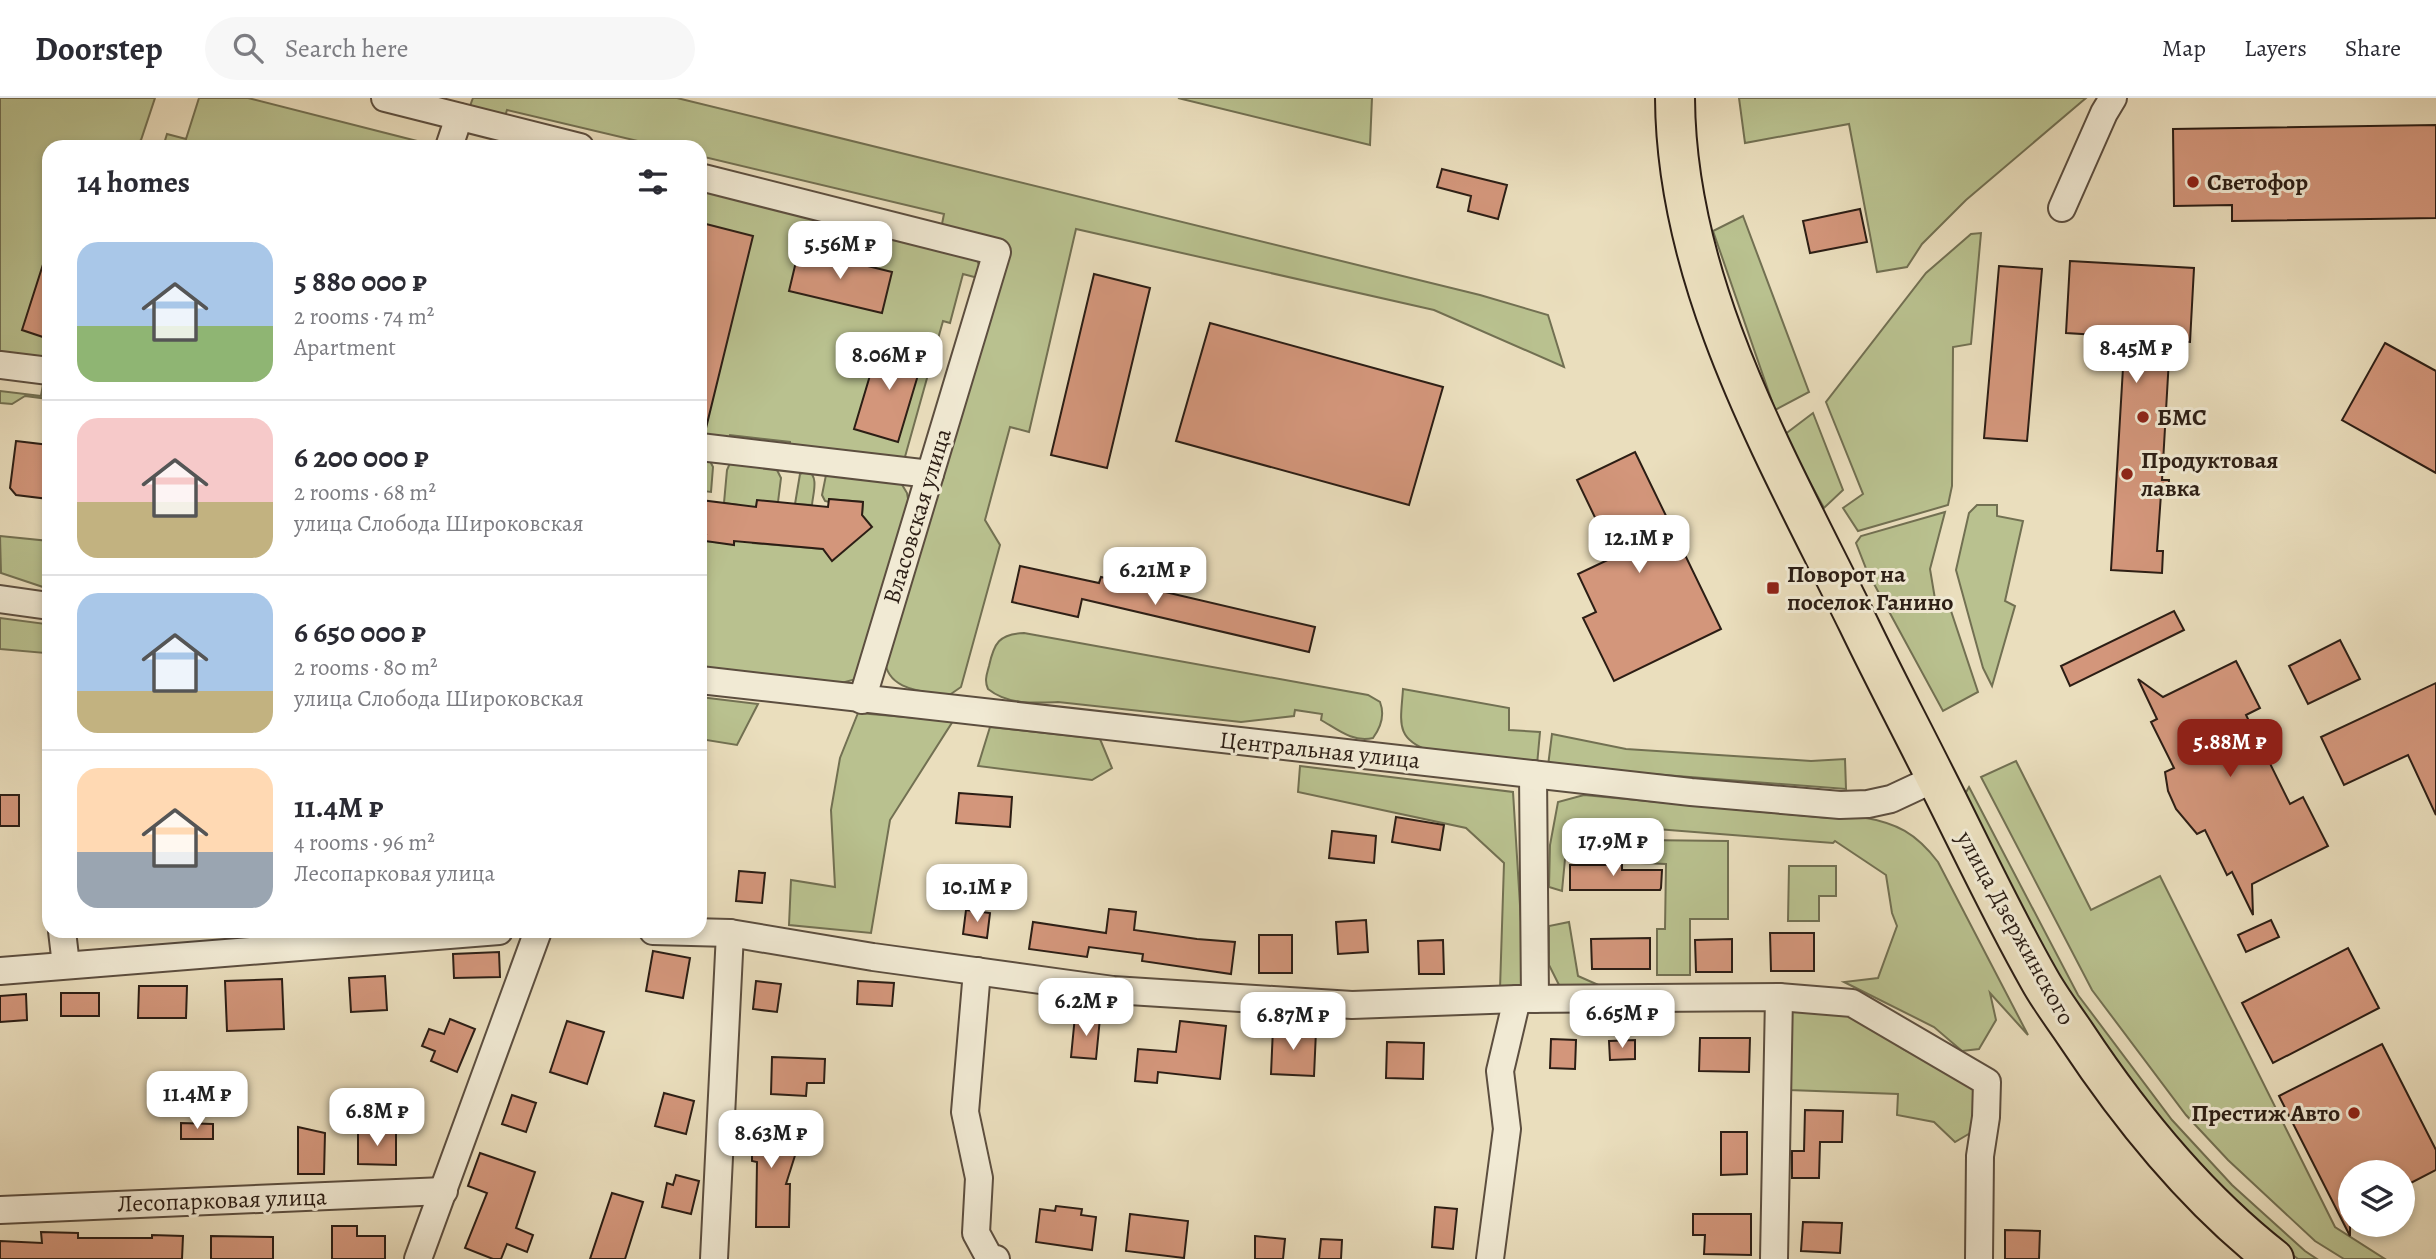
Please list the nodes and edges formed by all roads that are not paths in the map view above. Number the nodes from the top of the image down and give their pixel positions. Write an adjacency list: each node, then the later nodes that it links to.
1 (384, 98): 5 (street)
2 (1653, 98): 19 (highway)
3 (1675, 98): 19 (highway)
4 (2113, 98): 9 (street)
5 (459, 117): 6 (street); 7 (street)
6 (451, 140)
7 (552, 140)
8 (707, 179): 13 (street, Власовская улица)
9 (2062, 208)
10 (0, 365): 11 (street)
11 (42, 370)
12 (707, 448): 13 (street)
13 (930, 474): 17 (street, Власовская улица)
14 (0, 599): 15 (street)
15 (42, 605)
16 (707, 681): 17 (street, Центральная улица)
17 (862, 700): 18 (street, Центральная улица)
18 (1532, 774): 19 (street, Центральная улица); 29 (street)
19 (1927, 783): 38 (highway, улица Дзержинского); 39 (highway, улица Дзержинского)
20 (707, 932): 21 (street)
21 (730, 933): 27 (street); 33 (street)
22 (63, 938): 25 (street)
23 (410, 938): 25 (street)
24 (535, 938): 30 (street)
25 (66, 965): 26 (street)
26 (0, 971)
27 (977, 971): 29 (street); 34 (street)
28 (1779, 997): 29 (street); 36 (street); 37 (street)
29 (1526, 999): 35 (street)
30 (444, 1191): 31 (street, Лесопарковая улица); 32 (street)
31 (0, 1210)
32 (418, 1259)
33 (714, 1259)
34 (996, 1259)
35 (1490, 1259)
36 (1774, 1259)
37 (1979, 1259)
38 (2237, 1259)
39 (2274, 1259)

